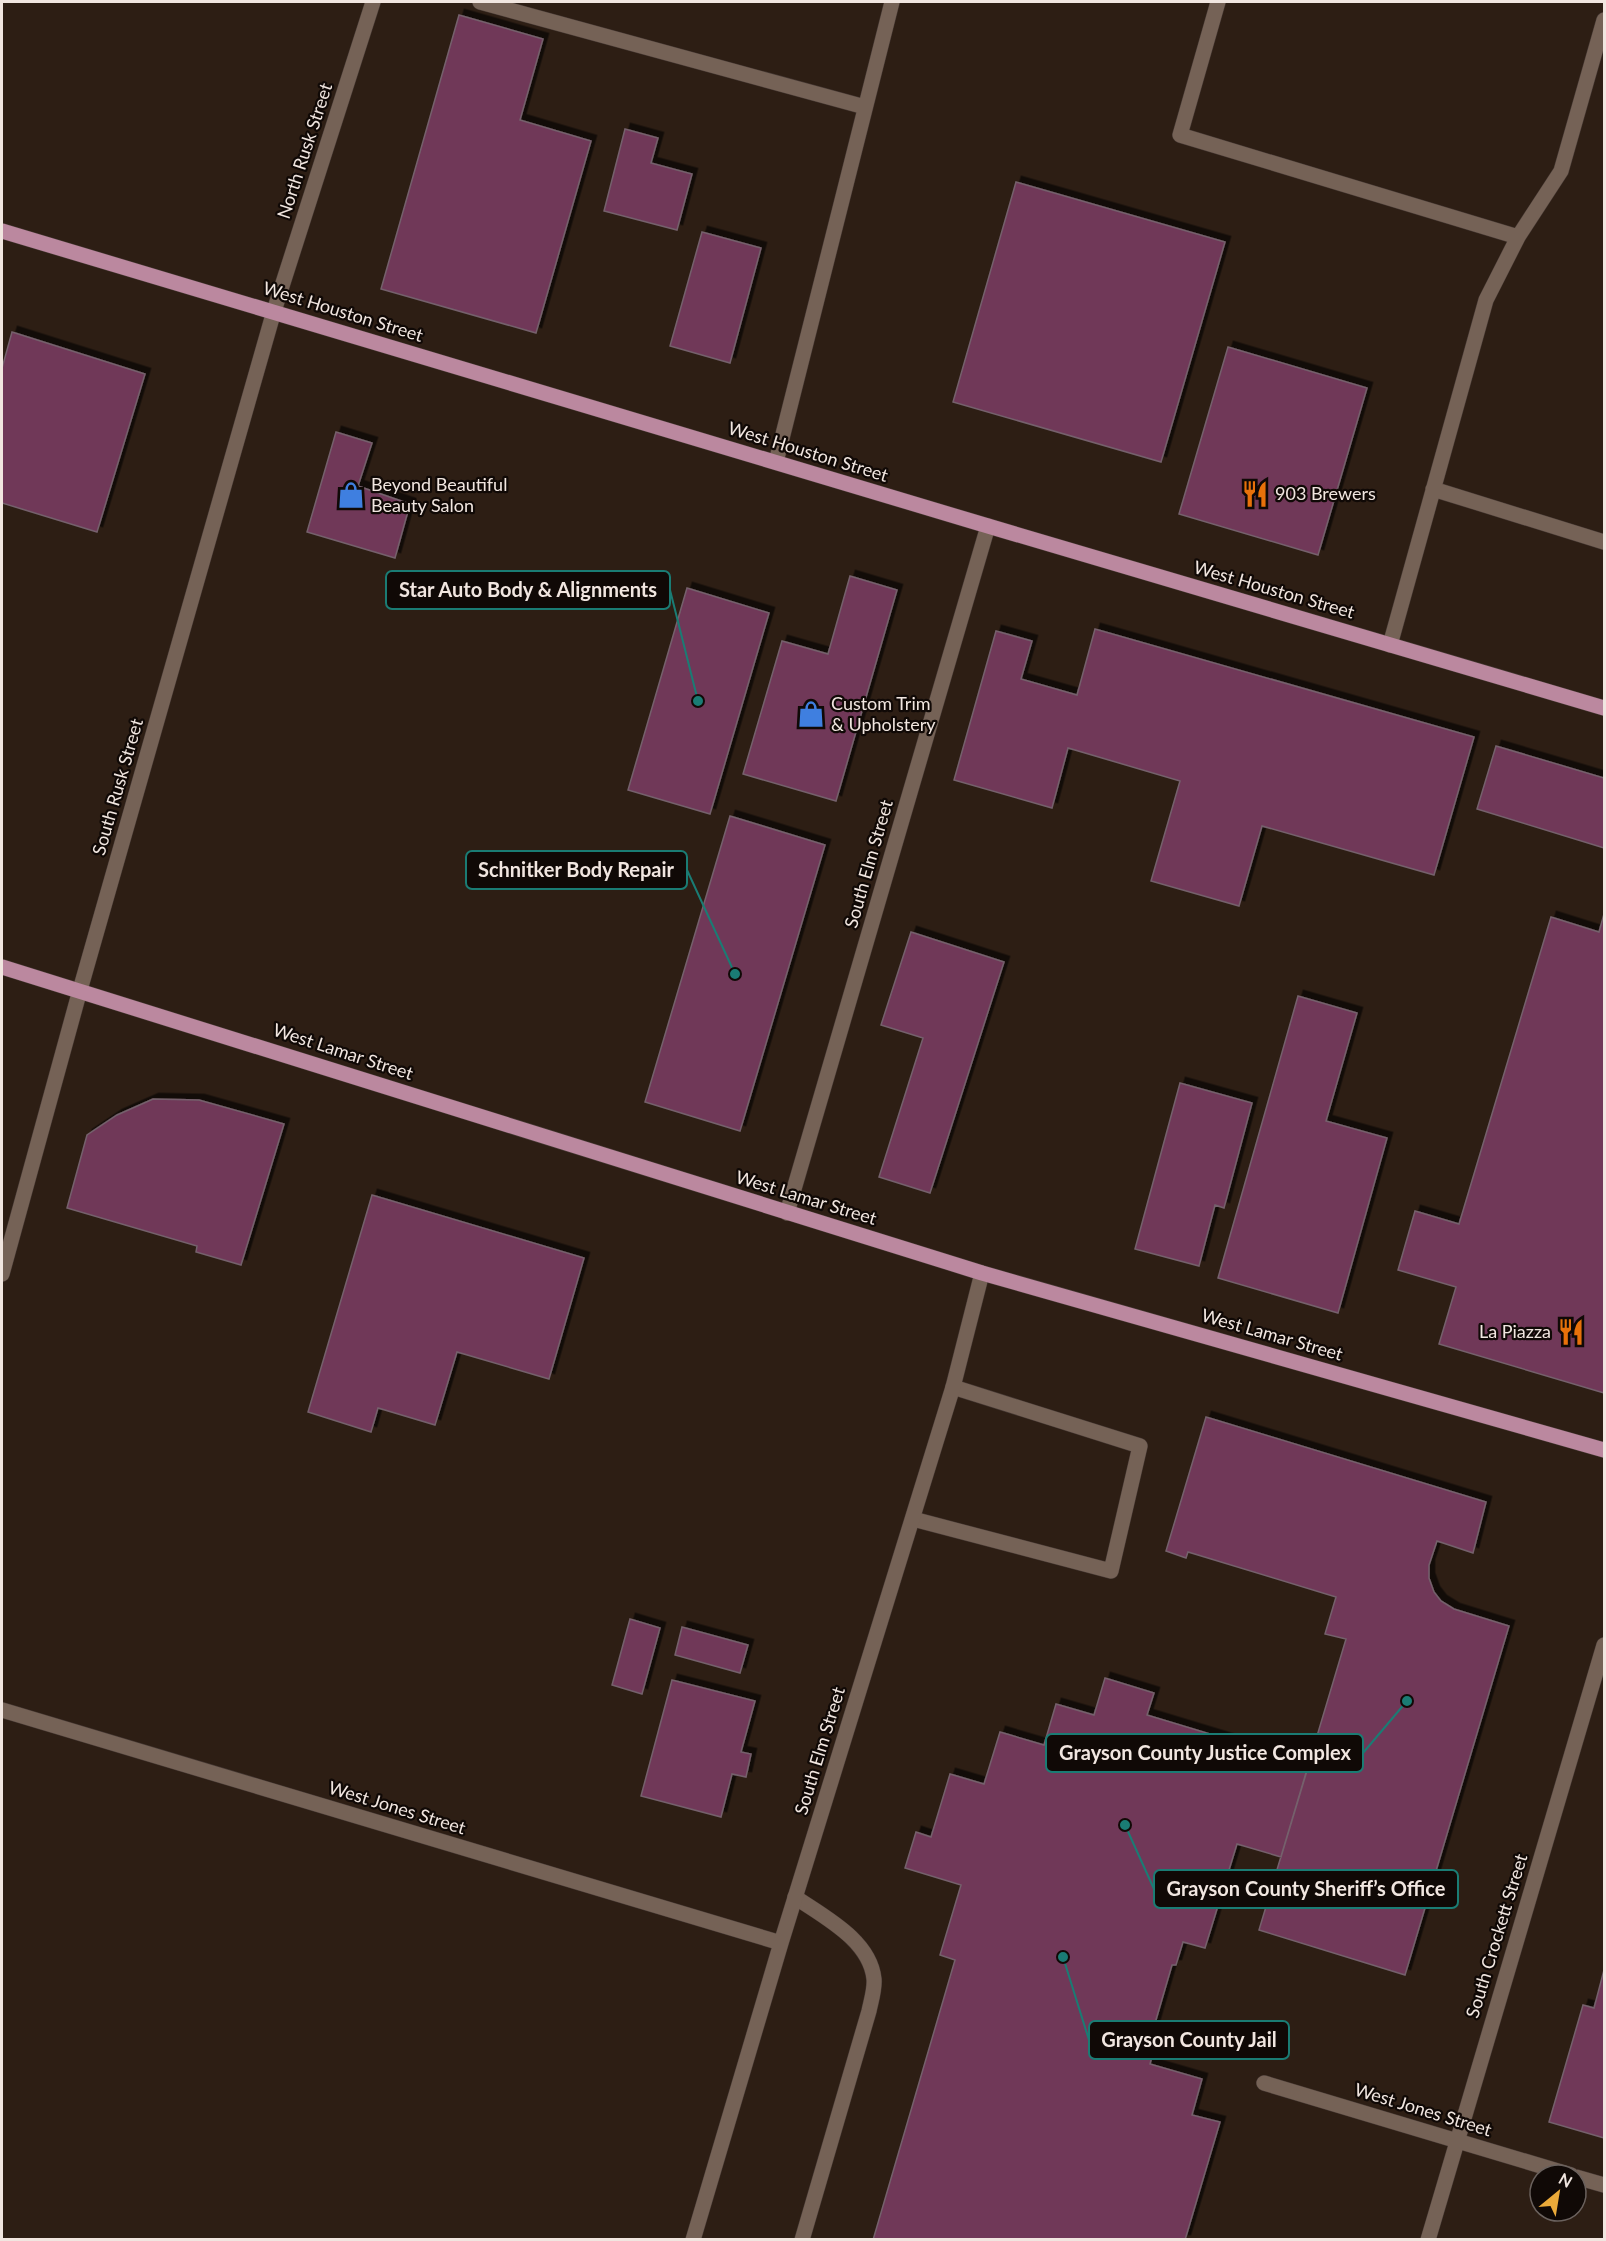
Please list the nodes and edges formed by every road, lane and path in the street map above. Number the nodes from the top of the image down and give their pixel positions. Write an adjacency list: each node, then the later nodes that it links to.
1 (373, 2): 9 (street, North Rusk Street)
2 (480, 2): 6 (street)
3 (892, 2): 6 (street)
4 (1218, 2): 8 (street)
5 (1605, 20): 8 (street)
6 (866, 107): 10 (street)
7 (2, 231): 9 (main road, West Houston Street)
8 (1518, 237): 11 (street)
9 (274, 311): 10 (main road, West Houston Street); 17 (street, South Rusk Street)
10 (776, 462): 12 (main road, West Houston Street)
11 (1433, 489): 13 (street); 14 (street)
12 (988, 526): 14 (main road, West Houston Street); 18 (street, South Elm Street)
13 (1605, 542)
14 (1390, 645): 15 (main road, West Houston Street)
15 (1605, 708)
16 (2, 967): 17 (main road, West Lamar Street)
17 (80, 990): 18 (main road, West Lamar Street); 19 (street, South Rusk Street)
18 (787, 1213): 20 (main road, West Lamar Street)
19 (6, 1240): 21 (street, South Rusk Street)
20 (982, 1273): 22 (street, South Elm Street); 23 (main road, West Lamar Street)
21 (2, 1274)
22 (953, 1387): 24 (street, South Elm Street); 24 (street)
23 (1605, 1450)
24 (913, 1519): 27 (street, South Elm Street)
25 (1605, 1645): 30 (street, South Crockett Street)
26 (2, 1710): 28 (street, West Jones Street)
27 (795, 1897): 28 (street, South Elm Street); 35 (street)
28 (781, 1943): 34 (street, South Elm Street)
29 (1264, 2083): 30 (street, West Jones Street)
30 (1456, 2140): 31 (street, West Jones Street); 36 (street, South Crockett Street)
31 (1532, 2163)
32 (1588, 2180): 33 (street)
33 (1605, 2185)
34 (693, 2240)
35 (802, 2240)
36 (1428, 2240)

